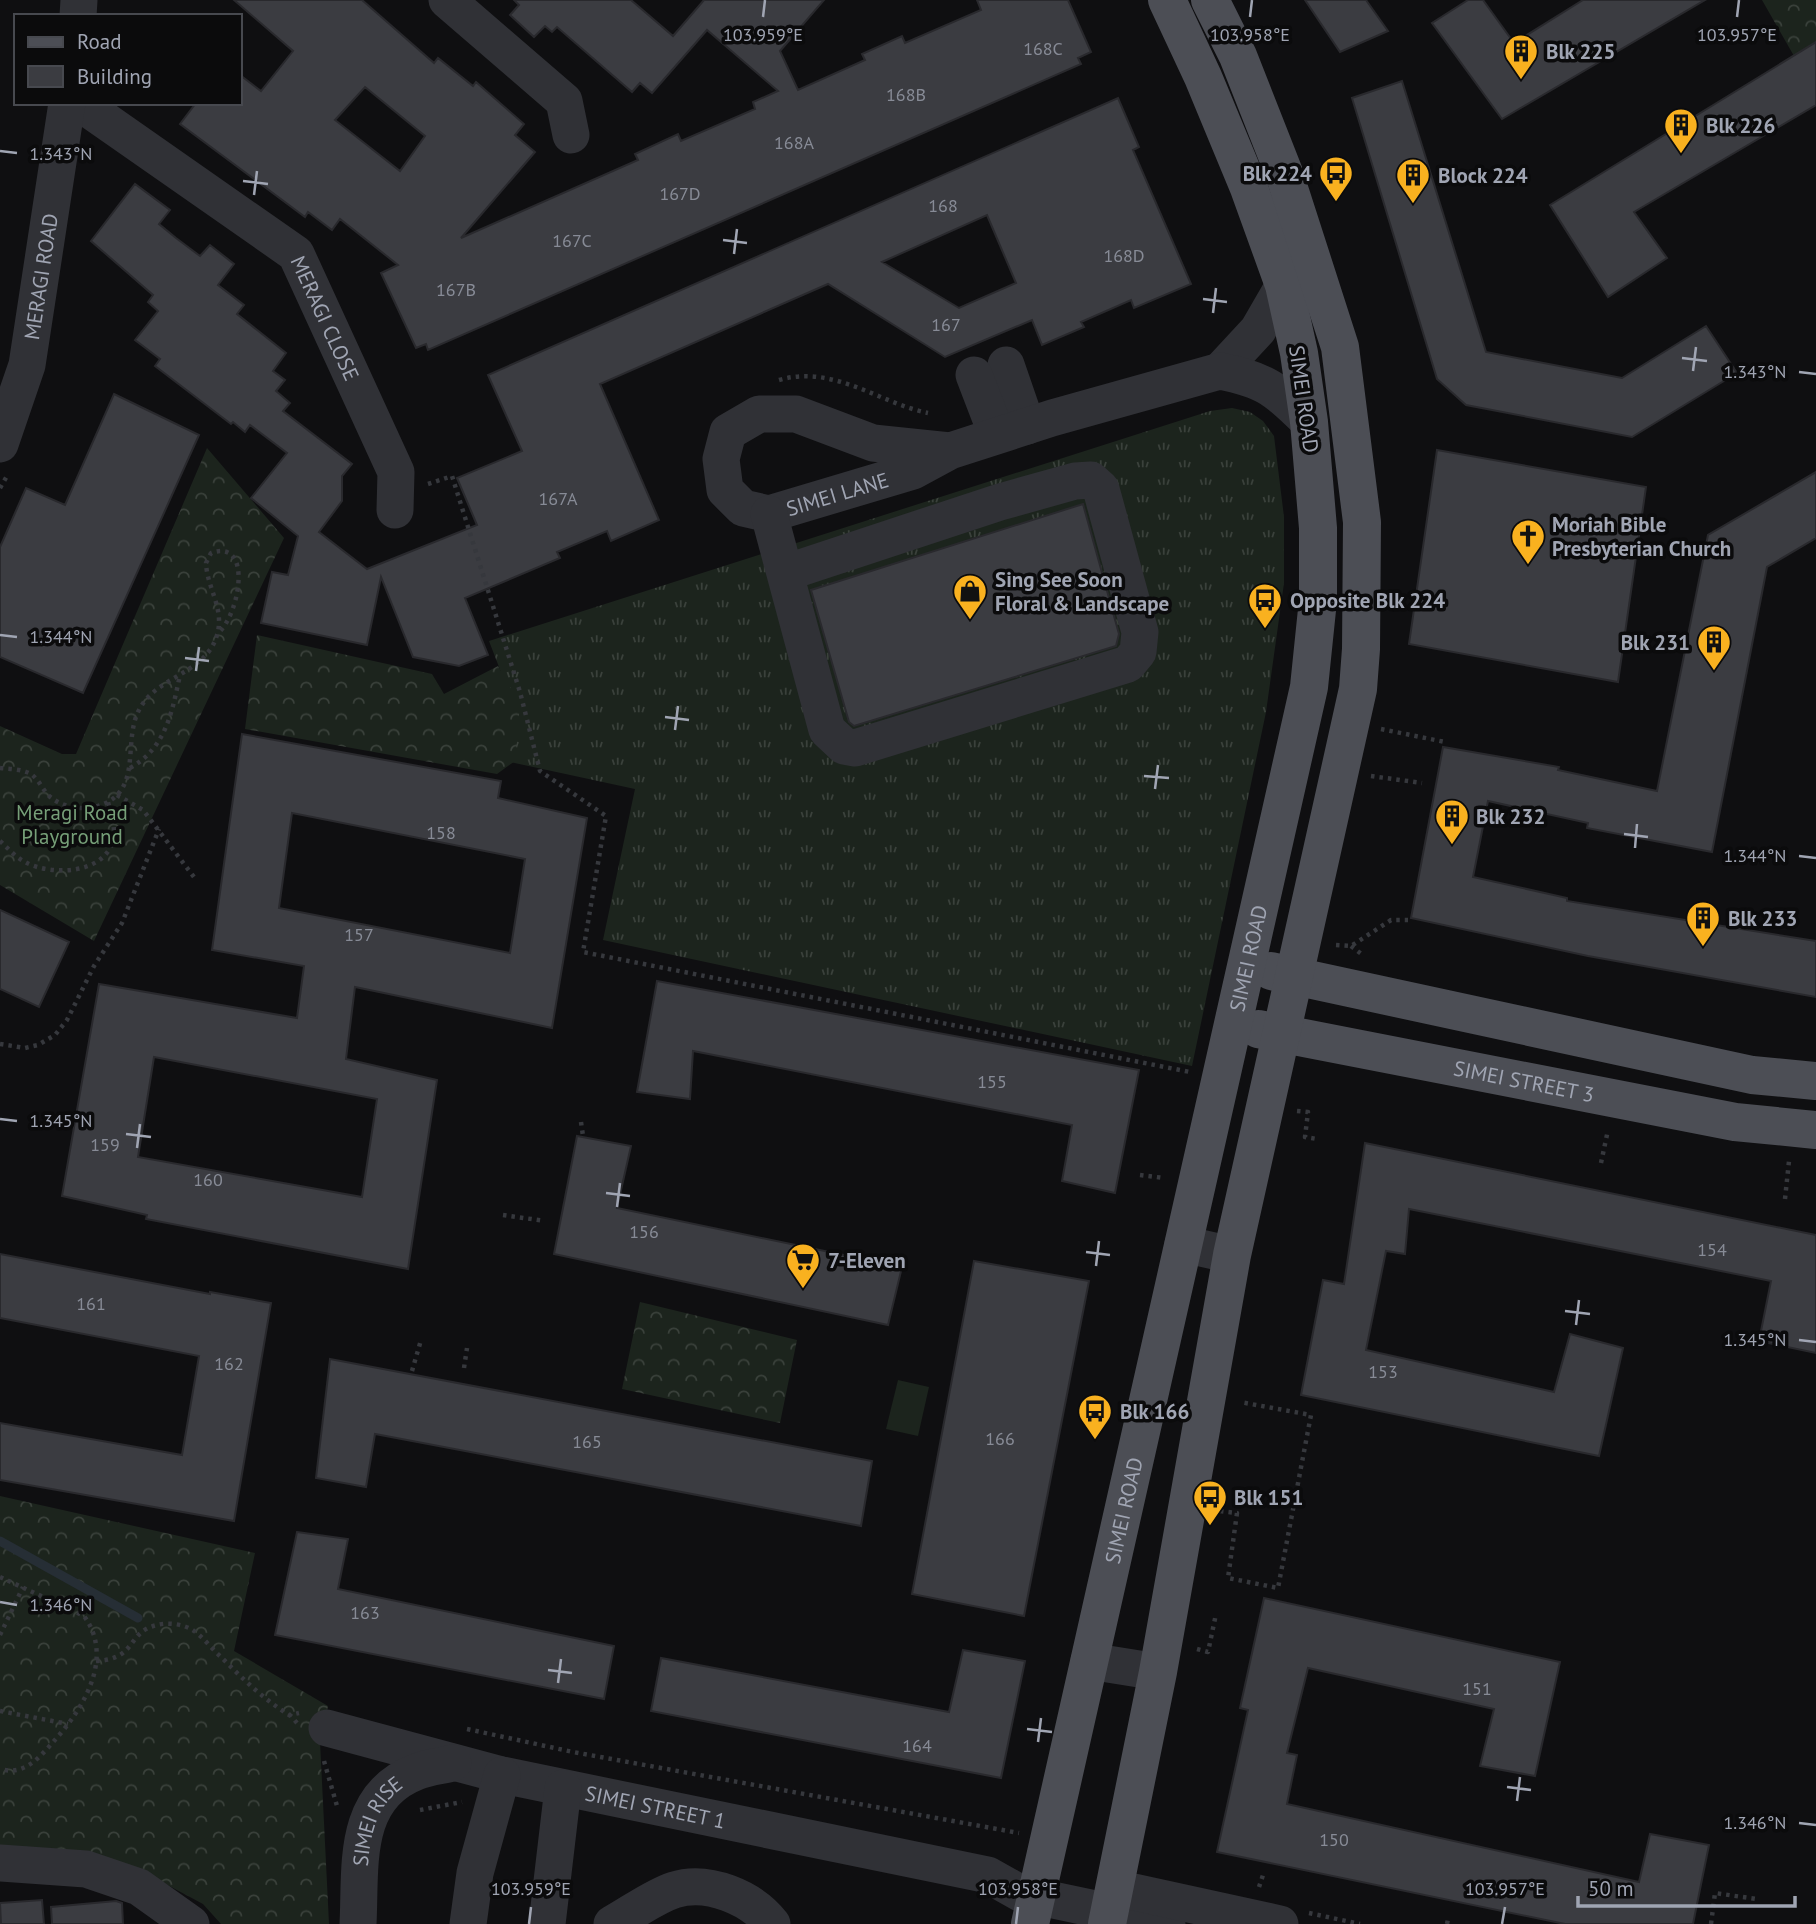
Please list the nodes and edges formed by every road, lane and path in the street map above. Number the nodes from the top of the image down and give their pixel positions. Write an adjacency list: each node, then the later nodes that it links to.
1 (447, 0): 6 (street)
2 (1167, 0): 7 (main road, SIMEI ROAD)
3 (1210, 0): 21 (main road, SIMEI ROAD)
4 (67, 105): 12 (street, MERAGI ROAD)
5 (83, 105): 15 (street, MERAGI CLOSE)
6 (571, 135)
7 (1284, 285): 9 (street); 10 (main road, SIMEI ROAD)
8 (990, 370): 11 (street)
9 (1220, 371): 10 (street, SIMEI LANE); 11 (street, SIMEI LANE)
10 (1309, 422): 20 (main road, SIMEI ROAD)
11 (1012, 431): 13 (street, SIMEI LANE)
12 (0, 444)
13 (950, 451): 16 (street, SIMEI LANE); 16 (street, SIMEI LANE)
14 (435, 482): 40 (path)
15 (395, 510)
16 (769, 514): 17 (street)
17 (785, 573): 17 (street)
18 (218, 633): 18 (path); 19 (path)
19 (180, 675): 25 (path); 25 (path)
20 (1309, 687): 21 (main road); 35 (main road, SIMEI ROAD)
21 (1358, 688): 36 (main road, SIMEI ROAD)
22 (1375, 728): 23 (path)
23 (1446, 742)
24 (0, 768): 29 (path)
25 (130, 768): 28 (path)
26 (1366, 776): 27 (path)
27 (1422, 783)
28 (117, 796): 29 (path); 30 (path)
29 (108, 802): 31 (path)
30 (159, 829): 32 (path); 39 (path)
31 (0, 841)
32 (194, 877)
33 (1408, 920): 34 (path)
34 (1335, 944)
35 (1245, 966): 36 (main road); 37 (main road, SIMEI ROAD)
36 (1294, 976): 38 (main road, SIMEI ROAD); 41 (main road)
37 (1232, 1025): 38 (main road, SIMEI STREET 3); 55 (main road, SIMEI ROAD)
38 (1283, 1033): 44 (main road, SIMEI STREET 3); 56 (main road, SIMEI ROAD)
39 (0, 1044)
40 (1195, 1073)
41 (1816, 1081)
42 (1308, 1112): 46 (path)
43 (581, 1122): 45 (path)
44 (1816, 1130)
45 (583, 1136)
46 (1317, 1139)
47 (1605, 1143): 48 (path)
48 (1601, 1163)
49 (1140, 1175): 51 (path)
50 (1787, 1179): 52 (path)
51 (1175, 1180)
52 (1785, 1199)
53 (503, 1215): 54 (path)
54 (545, 1221)
55 (1183, 1244): 56 (street); 71 (main road, SIMEI ROAD)
56 (1232, 1255): 69 (main road, SIMEI ROAD)
57 (421, 1340): 60 (path)
58 (467, 1348): 59 (path)
59 (464, 1368)
60 (412, 1371)
61 (1242, 1388): 62 (path)
62 (1240, 1402): 63 (path); 64 (path)
63 (1236, 1415)
64 (1212, 1510)
65 (0, 1577): 66 (path)
66 (23, 1587): 68 (path); 70 (path)
67 (1216, 1614): 69 (path)
68 (0, 1635)
69 (1172, 1659): 71 (street); 89 (main road, SIMEI ROAD)
70 (96, 1661): 73 (path); 74 (path)
71 (1089, 1661): 87 (main road, SIMEI ROAD)
72 (0, 1711): 74 (path)
73 (290, 1716): 76 (path); 76 (path); 76 (path)
74 (69, 1724): 78 (path)
75 (455, 1726): 83 (path)
76 (314, 1731): 77 (street, SIMEI STREET 1); 82 (path)
77 (454, 1763): 79 (street, SIMEI STREET 1); 92 (street, SIMEI RISE)
78 (0, 1769)
79 (499, 1787): 80 (street, SIMEI STREET 1); 81 (path); 93 (street)
80 (564, 1788): 87 (street, SIMEI STREET 1); 94 (street)
81 (411, 1815)
82 (336, 1818)
83 (1020, 1834)
84 (0, 1863): 91 (street)
85 (1263, 1875): 86 (path)
86 (1258, 1891)
87 (1034, 1898): 89 (street, SIMEI STREET 1)
88 (1756, 1899): 99 (path)
89 (1110, 1908): 90 (street, SIMEI STREET 1); 97 (street, SIMEI STREET 1)
90 (1294, 1918): 98 (path)
91 (191, 1924)
92 (358, 1924)
93 (468, 1924)
94 (547, 1924)
95 (612, 1924): 96 (street)
96 (772, 1924)
97 (1167, 1924)
98 (1360, 1924)
99 (1710, 1924)

